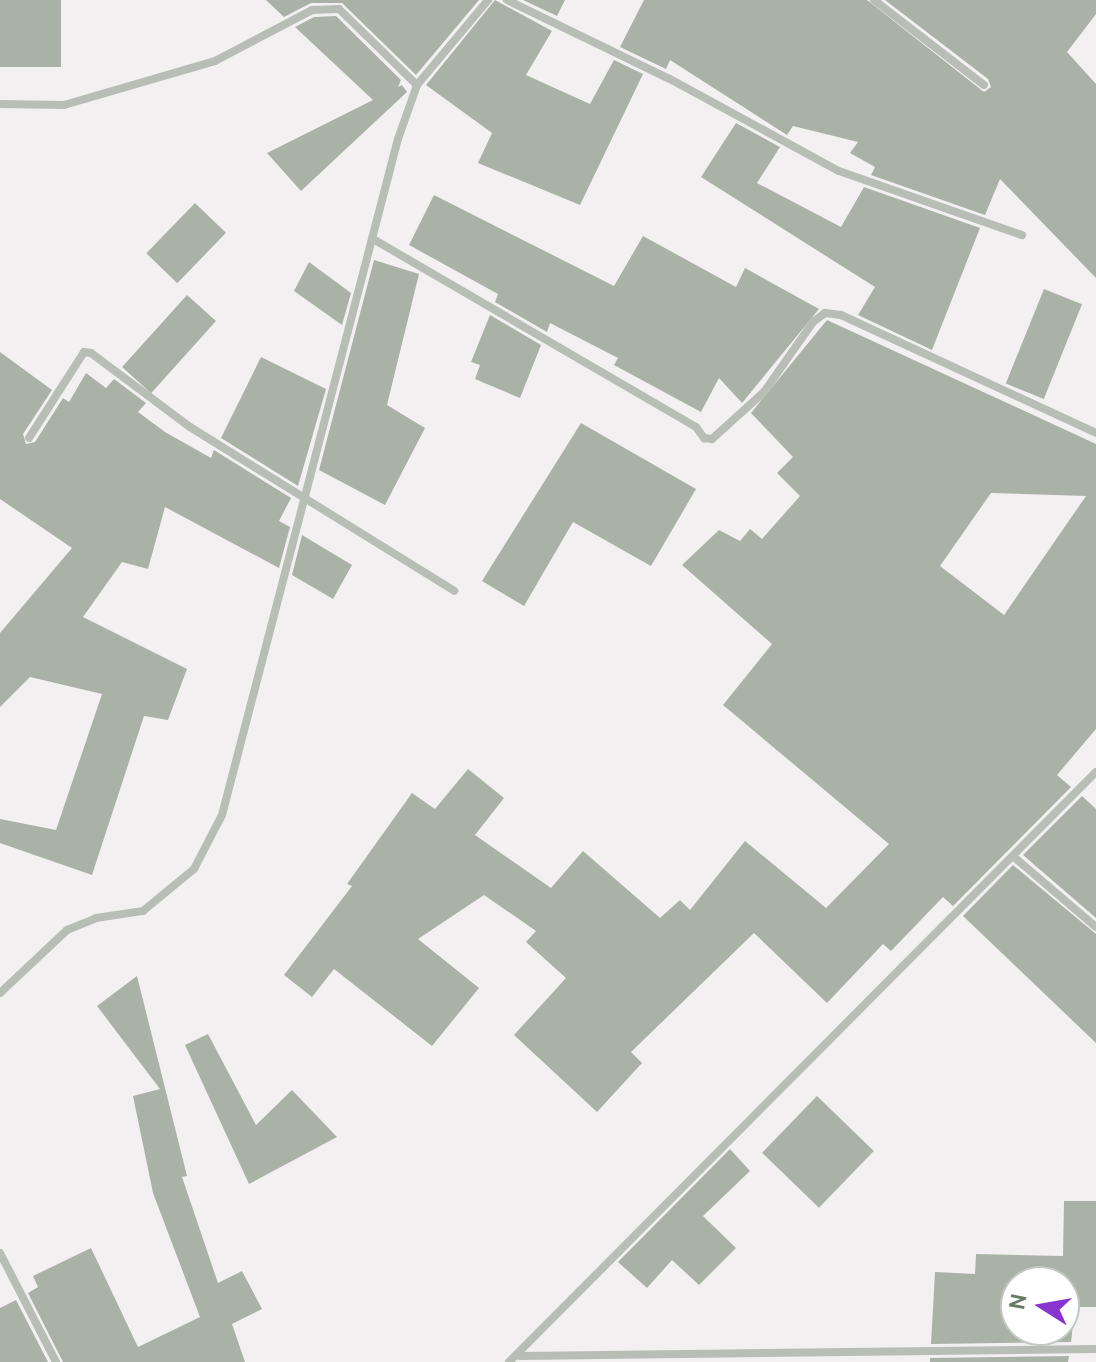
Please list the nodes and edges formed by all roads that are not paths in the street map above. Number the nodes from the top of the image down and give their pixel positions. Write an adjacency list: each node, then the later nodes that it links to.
1 (488, 0): 4 (street)
2 (507, 0): 7 (street)
3 (874, 0): 5 (street)
4 (417, 85): 6 (street); 8 (street)
5 (984, 85)
6 (0, 104)
7 (1022, 235)
8 (373, 239): 9 (street); 11 (street)
9 (1096, 433)
10 (29, 438): 11 (street)
11 (307, 497): 12 (street); 16 (street)
12 (454, 591)
13 (1096, 772): 14 (street)
14 (1014, 857): 15 (street); 19 (street)
15 (1096, 927)
16 (0, 993)
17 (0, 1253): 20 (street)
18 (1096, 1349): 19 (street)
19 (520, 1356): 21 (street)
20 (56, 1362)
21 (509, 1362)

